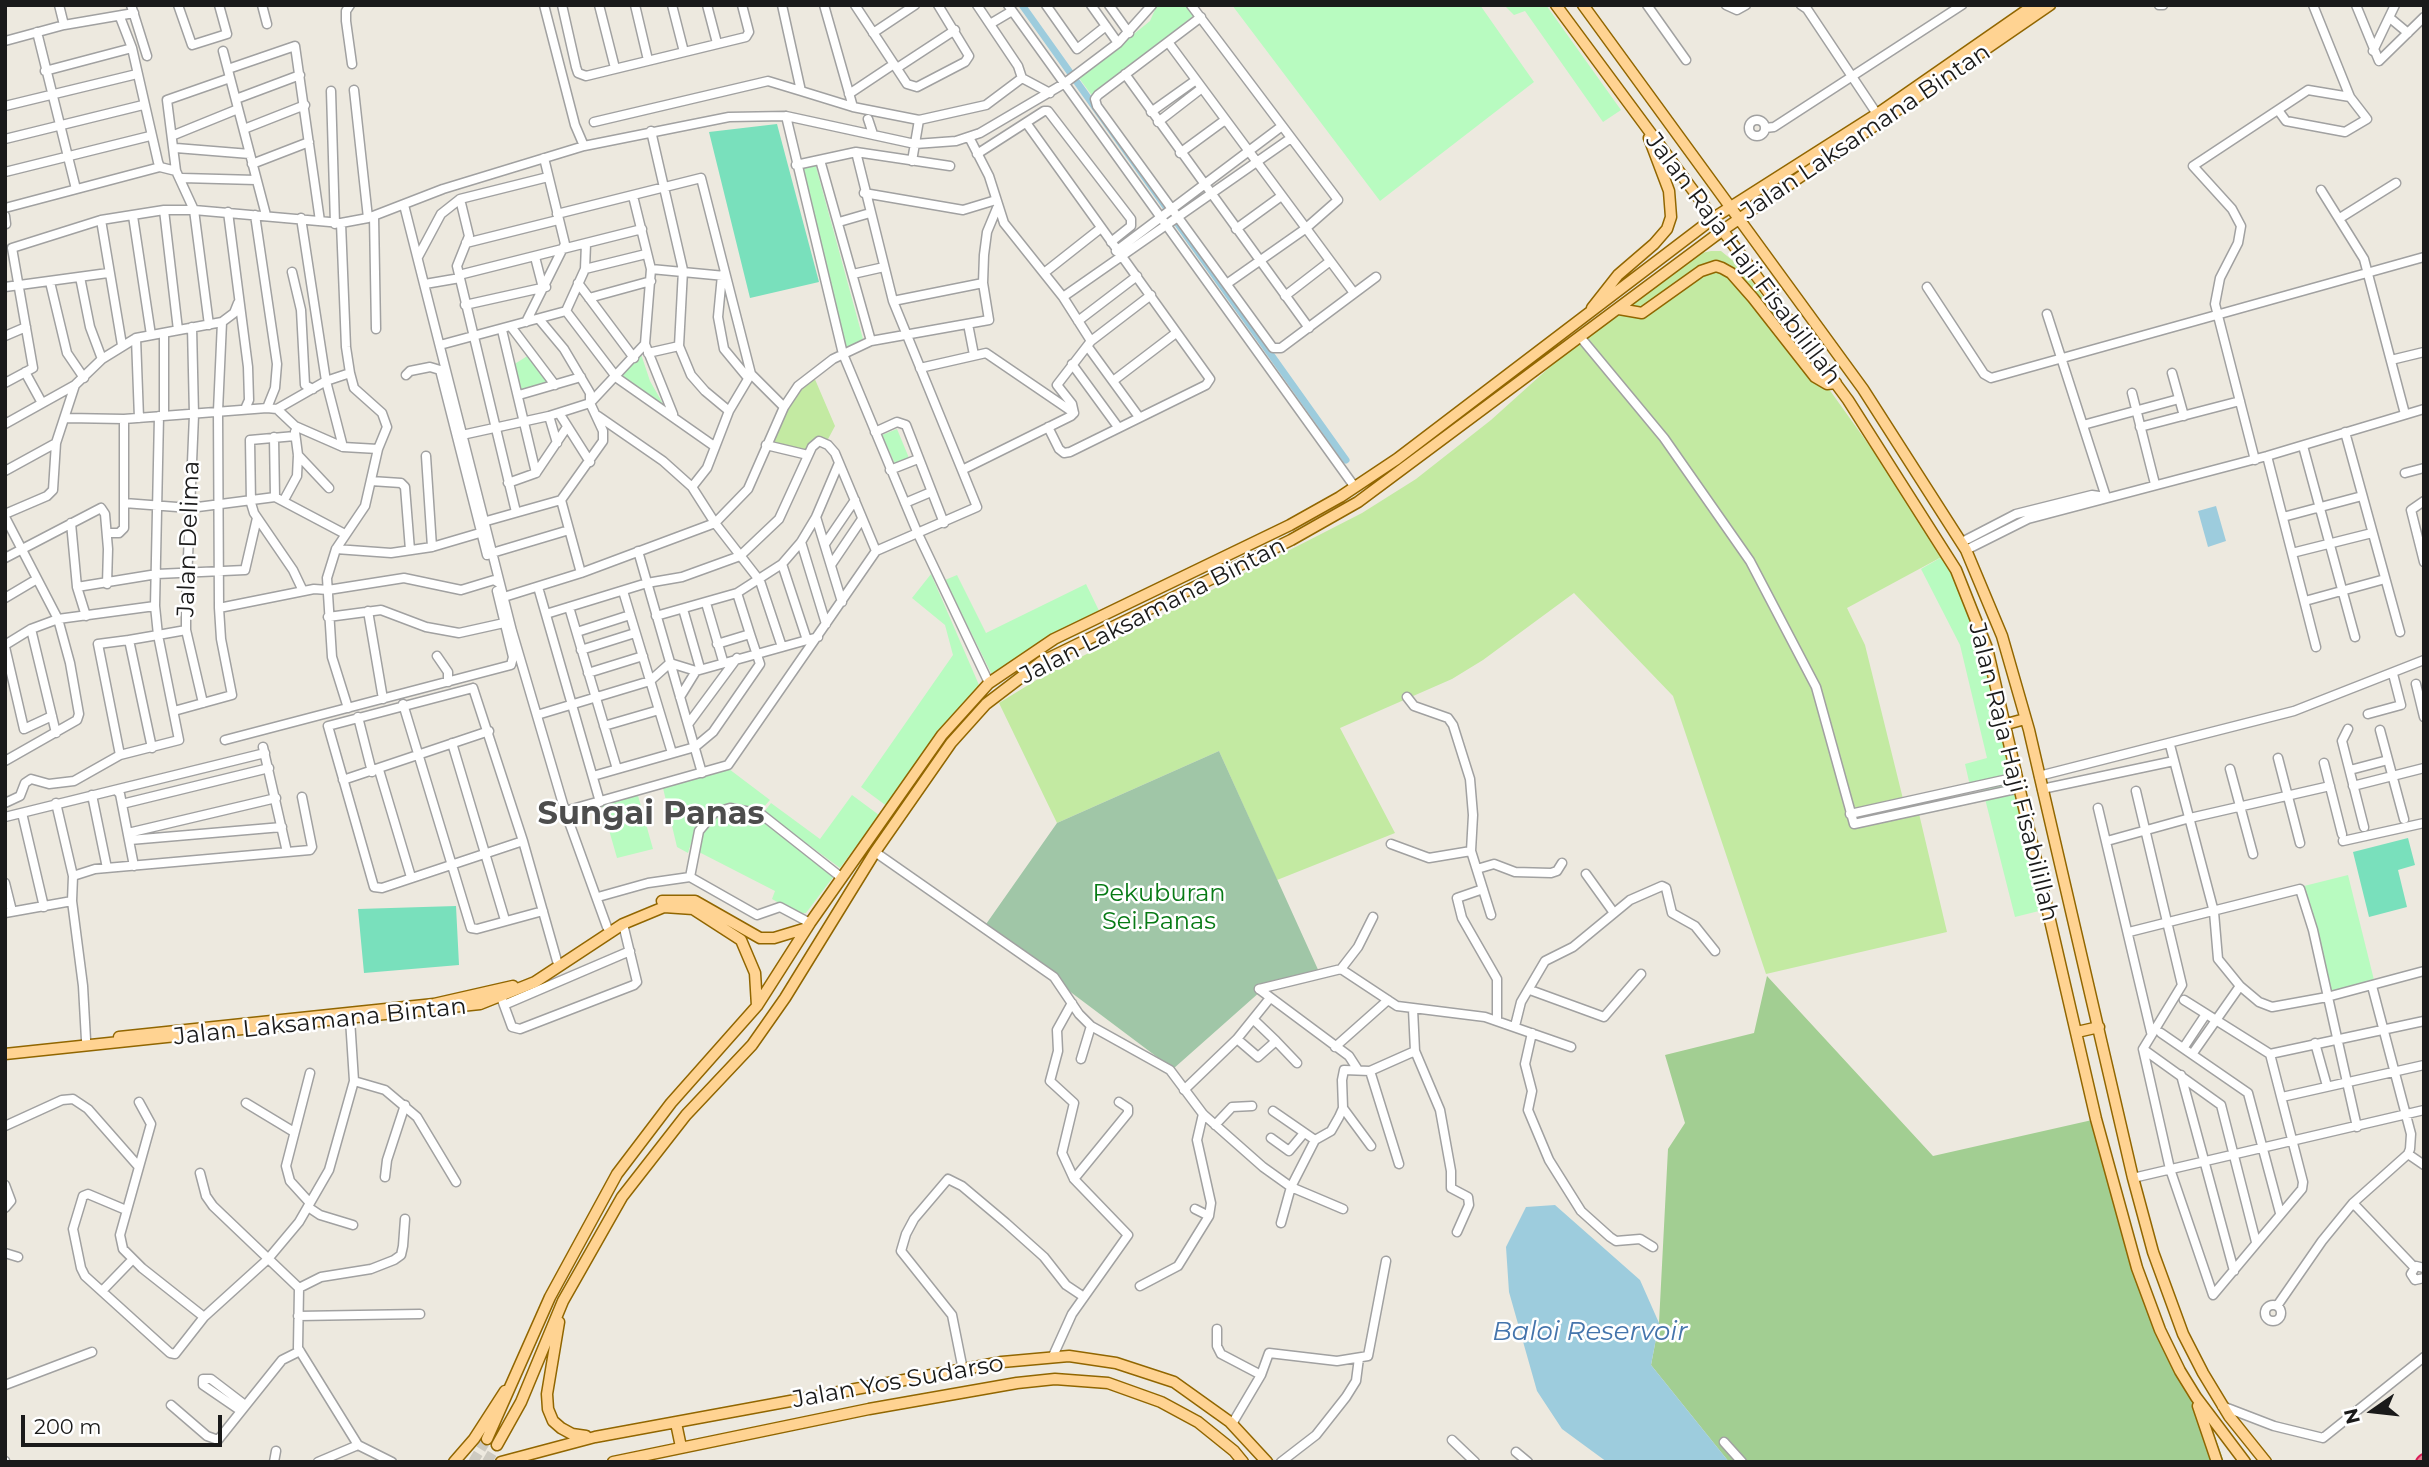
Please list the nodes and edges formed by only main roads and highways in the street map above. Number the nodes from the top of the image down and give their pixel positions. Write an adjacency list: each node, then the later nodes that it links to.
1 (1556, 5): 6 (main road, Jalan Raja Haji Fisabilillah)
2 (1583, 5): 7 (main road, Jalan Raja Haji Fisabilillah)
3 (2034, 5): 5 (main road, Jalan Laksamana Bintan)
4 (2050, 5): 5 (main road, Jalan Laksamana Bintan)
5 (1879, 117): 7 (main road, Jalan Laksamana Bintan); 9 (main road, Jalan Laksamana Bintan)
6 (1645, 128): 8 (main road, Jalan Raja Haji Fisabilillah); 12 (main road)
7 (1732, 207): 8 (main road, Jalan Laksamana Bintan); 9 (main road, Jalan Raja Haji Fisabilillah)
8 (1715, 218): 10 (main road, Jalan Raja Haji Fisabilillah); 12 (main road, Jalan Laksamana Bintan)
9 (1740, 219): 10 (main road, Jalan Laksamana Bintan); 16 (main road, Jalan Raja Haji Fisabilillah)
10 (1723, 230): 11 (main road, Jalan Laksamana Bintan); 13 (main road, Jalan Raja Haji Fisabilillah)
11 (1619, 309): 13 (main road); 15 (main road, Jalan Laksamana Bintan)
12 (1585, 317): 14 (main road, Jalan Laksamana Bintan)
13 (1836, 383): 17 (main road, Jalan Raja Haji Fisabilillah)
14 (1397, 459): 15 (main road); 20 (main road, Jalan Laksamana Bintan)
15 (1405, 470): 28 (main road, Jalan Laksamana Bintan)
16 (1990, 605): 17 (main road); 18 (main road, Jalan Raja Haji Fisabilillah)
17 (1974, 612): 19 (main road, Jalan Raja Haji Fisabilillah)
18 (2025, 719): 19 (main road); 23 (main road, Jalan Raja Haji Fisabilillah)
19 (2003, 724): 24 (main road, Jalan Raja Haji Fisabilillah)
20 (808, 925): 21 (main road, Jalan Laksamana Bintan); 22 (main road, Jalan Laksamana Bintan)
21 (757, 1006): 22 (main road, Jalan Laksamana Bintan); 27 (main road, Jalan Laksamana Bintan)
22 (392, 1012): 25 (main road, Jalan Laksamana Bintan); 26 (main road, Jalan Laksamana Bintan)
23 (2099, 1027): 24 (main road); 46 (main road, Jalan Raja Haji Fisabilillah)
24 (2077, 1032): 33 (main road, Jalan Raja Haji Fisabilillah)
25 (5, 1048)
26 (5, 1054)
27 (671, 1103): 28 (main road); 29 (main road, Jalan Laksamana Bintan)
28 (685, 1115): 30 (main road, Jalan Laksamana Bintan)
29 (565, 1269): 30 (main road); 32 (main road, Jalan Laksamana Bintan)
30 (577, 1276): 31 (main road, Jalan Laksamana Bintan)
31 (563, 1301): 35 (main road); 37 (main road, Jalan Laksamana Bintan)
32 (521, 1366): 36 (main road, Jalan Laksamana Bintan); 39 (main road)
33 (2196, 1397): 44 (main road); 45 (main road, Jalan Raja Haji Fisabilillah)
34 (676, 1423): 35 (main road, Jalan Yos Sudarso); 38 (main road); 43 (main road, Jalan Yos Sudarso)
35 (595, 1437): 40 (main road, Jalan Yos Sudarso)
36 (486, 1439)
37 (497, 1445)
38 (681, 1447): 41 (main road, Jalan Yos Sudarso); 42 (main road, Jalan Yos Sudarso)
39 (454, 1462)
40 (501, 1462)
41 (614, 1462)
42 (1242, 1462)
43 (1267, 1462)
44 (2217, 1462)
45 (2245, 1462)
46 (2266, 1462)

